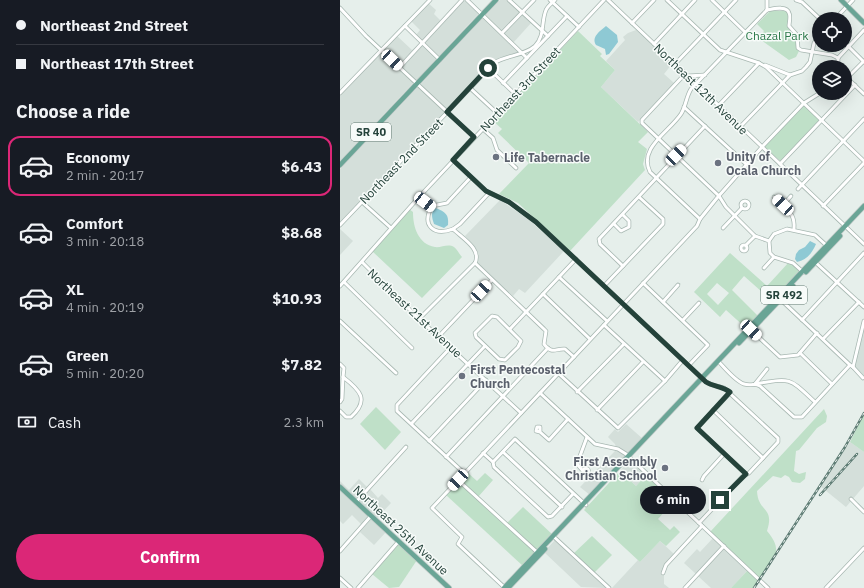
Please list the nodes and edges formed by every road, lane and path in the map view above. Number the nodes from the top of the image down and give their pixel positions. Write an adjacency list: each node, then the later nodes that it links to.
1 (422, 0): 20 (street)
2 (430, 0): 20 (street)
3 (462, 0): 42 (street)
4 (467, 0): 28 (street)
5 (496, 0): 28 (main road, SR 40)
6 (509, 0): 24 (street)
7 (534, 0): 24 (street)
8 (604, 0): 34 (street, Northeast 3rd Street)
9 (608, 0): 32 (street, Northeast 12th Avenue)
10 (654, 0): 32 (street)
11 (667, 0): 29 (street)
12 (695, 0): 29 (street)
13 (712, 0): 25 (street)
14 (736, 0): 25 (street)
15 (767, 0): 23 (street)
16 (796, 0): 26 (street)
17 (841, 0): 21 (main road)
18 (853, 0): 21 (street)
19 (552, 1): 30 (street); 36 (street, Northeast 2nd Street)
20 (426, 4): 33 (street)
21 (847, 6): 27 (street); 31 (main road)
22 (340, 8): 46 (street)
23 (767, 10): 38 (street); 48 (street)
24 (522, 12): 36 (street); 37 (street)
25 (724, 12): 38 (street); 39 (street)
26 (813, 12)
27 (841, 12)
28 (482, 14): 37 (street); 53 (main road, SR 40)
29 (682, 14): 39 (street); 43 (street)
30 (567, 16): 34 (street); 40 (street)
31 (864, 22)
32 (632, 23): 43 (street, Northeast 12th Avenue)
33 (405, 26): 42 (street); 46 (street)
34 (579, 27): 71 (street, Northeast 3rd Street)
35 (864, 30): 41 (street)
36 (543, 32): 40 (street); 44 (street, Northeast 2nd Street)
37 (502, 33): 50 (street)
38 (746, 33): 47 (street)
39 (703, 34): 47 (street); 56 (street)
40 (548, 36): 44 (street)
41 (852, 42)
42 (422, 43): 53 (street); 58 (street)
43 (654, 44): 56 (street, Northeast 12th Avenue)
44 (537, 46): 50 (street, Northeast 2nd Street); 51 (street)
45 (852, 50): 54 (street)
46 (382, 51): 58 (street); 70 (street)
47 (727, 52): 55 (street); 62 (street)
48 (812, 52): 52 (street); 63 (street)
49 (843, 52): 52 (street)
50 (522, 53): 51 (street); 59 (street, Northeast 2nd Street)
51 (527, 58): 64 (street)
52 (838, 58)
53 (440, 60): 66 (main road, SR 40)
54 (864, 62): 60 (street)
55 (759, 63): 57 (street); 75 (street)
56 (675, 64): 61 (street, Northeast 12th Avenue)
57 (763, 65): 63 (street); 65 (street)
58 (400, 67): 66 (street)
59 (488, 68): 64 (street); 69 (street, Northeast 2nd Street)
60 (852, 72)
61 (686, 75): 62 (street); 67 (street, Northeast 12th Avenue); 85 (street)
62 (705, 75): 67 (street)
63 (790, 75): 65 (street)
64 (503, 83): 71 (street)
65 (782, 83): 74 (street); 82 (street)
66 (417, 84): 77 (street); 93 (main road, SR 40)
67 (696, 84): 75 (street, Northeast 12th Avenue); 76 (street)
68 (854, 85): 72 (street); 80 (street)
69 (470, 88): 77 (street, Northeast 2nd Street); 78 (street)
70 (340, 93)
71 (515, 94): 78 (street, Northeast 3rd Street)
72 (864, 94)
73 (812, 98): 74 (street)
74 (804, 103): 80 (street); 87 (street)
75 (718, 106): 82 (street, Northeast 12th Avenue)
76 (684, 107): 81 (street); 85 (street)
77 (447, 112): 84 (street); 105 (street, Northeast 2nd Street)
78 (497, 113): 83 (street, Northeast 3rd Street)
79 (864, 119): 86 (street)
80 (821, 120): 86 (street); 92 (street)
81 (705, 126): 88 (street); 91 (street)
82 (740, 126): 87 (street, Northeast 12th Avenue)
83 (482, 129): 84 (street, Northeast 3rd Street); 94 (street)
84 (474, 137): 89 (street, Northeast 3rd Street)
85 (659, 139): 88 (street); 96 (street)
86 (843, 141): 90 (street); 97 (street)
87 (762, 147): 91 (street); 92 (street, Northeast 12th Avenue)
88 (676, 155): 96 (street); 100 (street)
89 (453, 160): 95 (street); 102 (street, Northeast 3rd Street)
90 (864, 162): 108 (street)
91 (746, 164): 100 (street)
92 (780, 164): 97 (street, Northeast 12th Avenue)
93 (340, 165)
94 (516, 168)
95 (471, 177): 99 (street); 107 (street)
96 (655, 179): 103 (street); 114 (street)
97 (802, 185): 98 (street); 108 (street, Northeast 12th Avenue)
98 (798, 189)
99 (489, 193): 120 (street); 129 (street)
100 (719, 196): 113 (street); 114 (street)
101 (791, 196): 106 (street)
102 (419, 197): 107 (street); 118 (street, Northeast 3rd Street)
103 (639, 197): 112 (street); 133 (street)
104 (774, 197): 106 (street)
105 (362, 202): 116 (street, Northeast 2nd Street); 118 (street)
106 (783, 205): 121 (street)
107 (432, 206): 120 (street)
108 (823, 206): 117 (street, Northeast 12th Avenue)
109 (864, 206): 117 (main road, SR 492)
110 (742, 208): 113 (street)
111 (864, 210): 117 (main road, SR 492)
112 (623, 215): 115 (street); 115 (street)
113 (734, 216): 119 (street); 122 (street)
114 (700, 219): 140 (street)
115 (614, 224): 133 (street)
116 (340, 225)
117 (846, 227): 124 (street, Northeast 12th Avenue); 126 (main road, SR 492)
118 (390, 228): 131 (street, Northeast 3rd Street)
119 (723, 228)
120 (453, 229): 132 (street)
121 (794, 229): 123 (street); 126 (street)
122 (755, 236): 123 (street); 125 (street)
123 (769, 241): 128 (street)
124 (864, 244)
125 (746, 245)
126 (828, 247): 130 (main road, SR 492)
127 (864, 253): 139 (street)
128 (774, 257): 134 (street); 135 (street)
129 (576, 259): 136 (street); 143 (street)
130 (814, 261): 135 (main road, SR 492); 139 (street)
131 (362, 262): 138 (street, Northeast 3rd Street); 152 (street, Northeast 21st Avenue)
132 (475, 263): 137 (street); 152 (street)
133 (623, 266): 143 (street)
134 (764, 268)
135 (803, 272): 145 (main road, SR 492)
136 (559, 277): 144 (street); 156 (street)
137 (492, 280): 151 (street); 162 (street)
138 (344, 282): 142 (street, Northeast 3rd Street); 168 (street)
139 (838, 282): 147 (street); 154 (street)
140 (643, 283): 146 (street); 149 (street)
141 (678, 285): 146 (street)
142 (340, 286)
143 (604, 286): 149 (street)
144 (543, 294): 151 (street); 163 (street)
145 (779, 298): 154 (street); 160 (main road, SR 492)
146 (663, 302): 153 (street)
147 (859, 302): 150 (street); 164 (street)
148 (699, 303): 153 (street)
149 (623, 304): 156 (street); 172 (street)
150 (864, 307)
151 (526, 312): 159 (street); 169 (street)
152 (419, 319): 162 (street, Northeast 21st Avenue)
153 (683, 320): 177 (street)
154 (802, 320): 161 (street)
155 (340, 321): 180 (street)
156 (607, 321): 158 (street)
157 (864, 321): 178 (street)
158 (604, 325): 163 (street); 165 (street)
159 (510, 329): 166 (street); 166 (street)
160 (750, 329): 170 (street); 174 (main road, SR 492)
161 (817, 333): 164 (street); 170 (street)
162 (439, 336): 167 (street, Northeast 21st Avenue)
163 (590, 339): 171 (street)
164 (823, 339): 178 (street)
165 (624, 344): 173 (street); 191 (street)
166 (485, 346): 175 (street)
167 (451, 347): 175 (street, Northeast 21st Avenue); 202 (street)
168 (412, 348)
169 (548, 348): 171 (street); 194 (street)
170 (800, 354): 190 (street)
171 (574, 357): 181 (street)
172 (683, 360): 177 (street); 186 (street)
173 (643, 362): 186 (street); 197 (street)
174 (719, 362): 184 (main road, SR 492); 189 (street)
175 (468, 363): 185 (street, Northeast 21st Avenue); 202 (street)
176 (340, 364): 182 (street)
177 (689, 365): 184 (street)
178 (851, 366): 183 (street); 190 (street)
179 (767, 369): 189 (street)
180 (396, 373)
181 (558, 373): 191 (street); 193 (street)
182 (343, 377): 187 (street); 188 (street)
183 (863, 378)
184 (703, 379): 192 (street); 211 (main road, SR 492)
185 (486, 380): 194 (street, Northeast 21st Avenue); 205 (street)
186 (665, 381): 197 (street)
187 (343, 384): 188 (street); 195 (street)
188 (352, 384): 199 (street)
189 (755, 384): 196 (street); 196 (street)
190 (832, 384): 196 (street)
191 (577, 392): 197 (street)
192 (730, 392): 198 (street); 212 (street)
193 (540, 393): 200 (street); 201 (street)
194 (503, 396): 200 (street, Northeast 21st Avenue); 210 (street)
195 (340, 402)
196 (815, 402)
197 (597, 410)
198 (713, 410): 209 (street); 212 (street)
199 (340, 411)
200 (521, 413): 208 (street)
201 (568, 419): 203 (street); 204 (street)
202 (412, 423): 205 (street)
203 (540, 432)
204 (587, 437): 211 (street); 214 (street)
205 (429, 441): 210 (street)
206 (406, 447): 222 (street)
207 (503, 452): 213 (street); 220 (street); 224 (street)
208 (483, 453): 213 (street); 215 (street)
209 (724, 454): 216 (street); 218 (street)
210 (446, 457): 215 (street)
211 (629, 457): 223 (main road, SR 492); 227 (street)
212 (763, 458): 216 (street)
213 (493, 462): 224 (street)
214 (583, 471)
215 (464, 473): 217 (street)
216 (746, 474): 227 (street)
217 (458, 480): 233 (street); 239 (street)
218 (702, 480)
219 (340, 487): 222 (main road, Northeast 25th Avenue)
220 (574, 494): 223 (street); 224 (street)
221 (851, 499): 225 (street)
222 (356, 502): 226 (main road, Northeast 25th Avenue)
223 (585, 504): 228 (main road, SR 492)
224 (562, 507)
225 (863, 510)
226 (372, 516): 229 (main road, Northeast 25th Avenue); 232 (street)
227 (700, 524): 230 (street); 234 (street)
228 (554, 537): 233 (main road, SR 492); 241 (street)
229 (399, 541): 237 (street); 238 (main road, Northeast 25th Avenue)
230 (724, 546): 242 (street); 243 (street)
231 (864, 548): 244 (street)
232 (340, 551)
233 (539, 553): 239 (main road, SR 492); 240 (main road, SR 492)
234 (663, 573)
235 (340, 578): 236 (street)
236 (352, 588)
237 (358, 588)
238 (449, 588)
239 (505, 588)
240 (508, 588)
241 (609, 588)
242 (685, 588)
243 (768, 588)
244 (826, 588)

